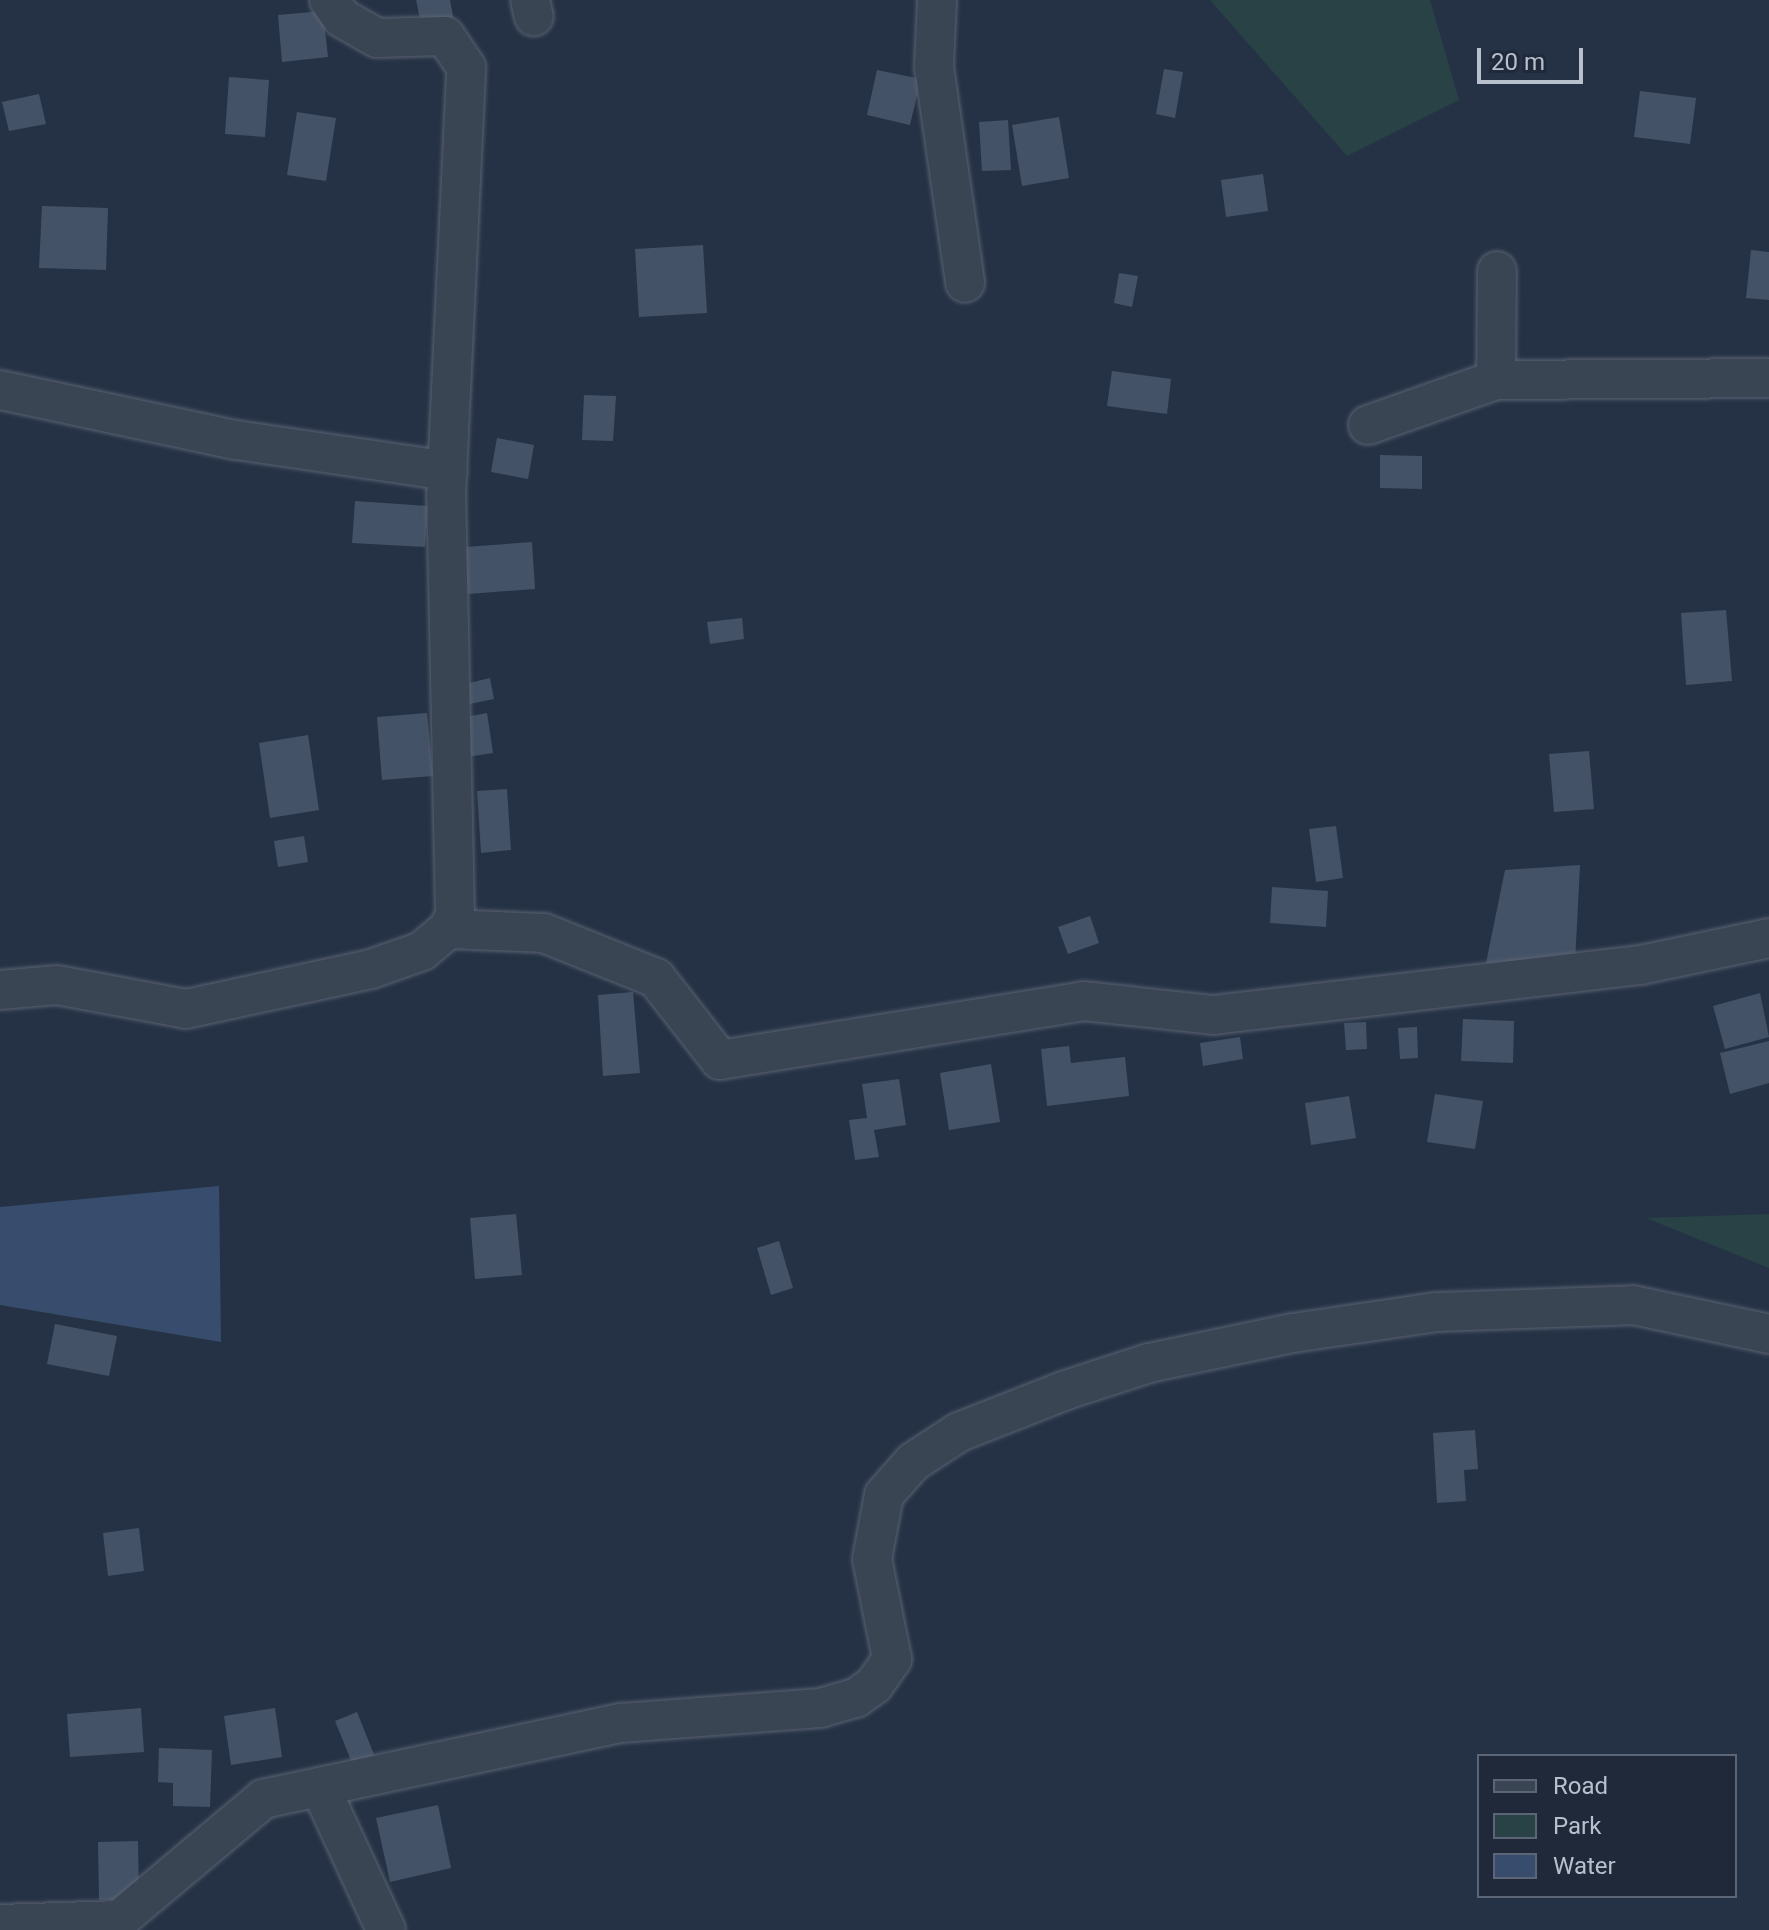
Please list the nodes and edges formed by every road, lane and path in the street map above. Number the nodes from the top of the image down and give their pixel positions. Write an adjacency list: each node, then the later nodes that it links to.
1 (329, 0): 9 (street)
2 (937, 0): 4 (street)
3 (1497, 271): 6 (street)
4 (965, 283)
5 (1769, 378): 6 (street)
6 (1496, 380): 8 (street)
7 (0, 390): 9 (street)
8 (1368, 425)
9 (448, 471): 10 (street)
10 (448, 929): 11 (street); 12 (street)
11 (1769, 938)
12 (0, 990)
13 (1769, 1334): 14 (street)
14 (320, 1787): 15 (street); 16 (street)
15 (0, 1924)
16 (386, 1930)

